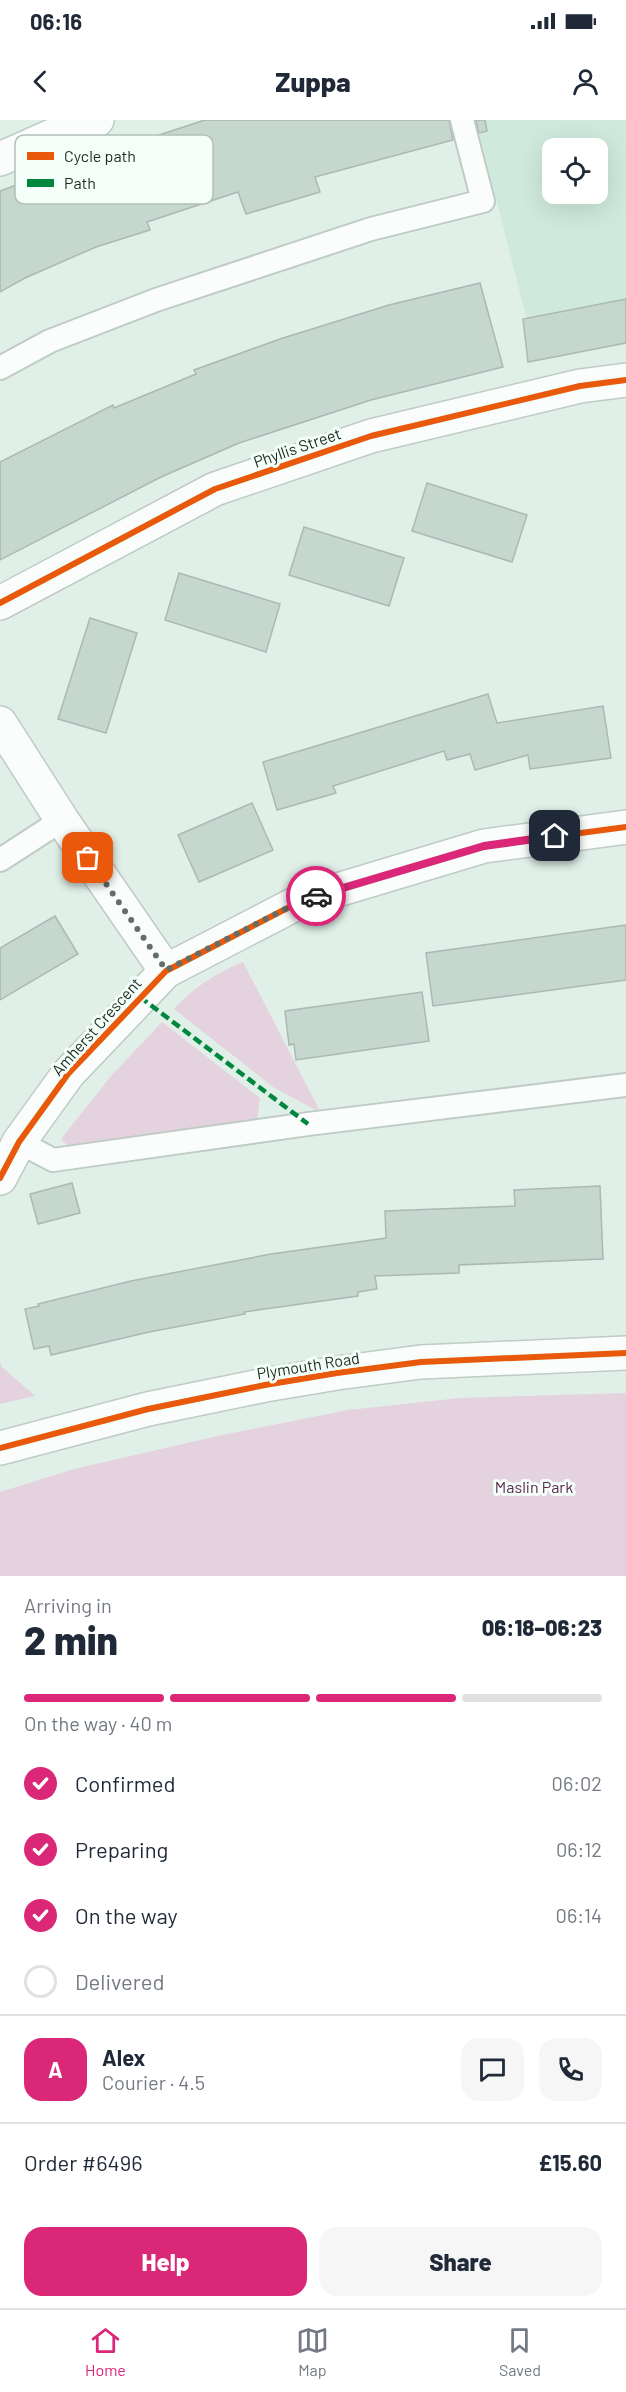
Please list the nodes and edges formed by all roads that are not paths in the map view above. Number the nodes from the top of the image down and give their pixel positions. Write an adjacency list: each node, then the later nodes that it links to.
1 (97, 120): 3 (street)
2 (462, 120): 6 (lane)
3 (54, 135)
4 (15, 152): 5 (street)
5 (0, 159)
6 (0, 368)
7 (626, 380): 8 (street, Phyllis Street)
8 (0, 603)
9 (0, 723): 10 (street)
10 (62, 820): 12 (lane); 13 (street)
11 (626, 827): 13 (street, Amherst Crescent)
12 (0, 860)
13 (166, 970): 15 (street, Amherst Crescent)
14 (626, 1085): 15 (lane)
15 (19, 1142): 16 (street, Amherst Crescent)
16 (0, 1178)
17 (626, 1353): 18 (street, Plymouth Road)
18 (0, 1448)

